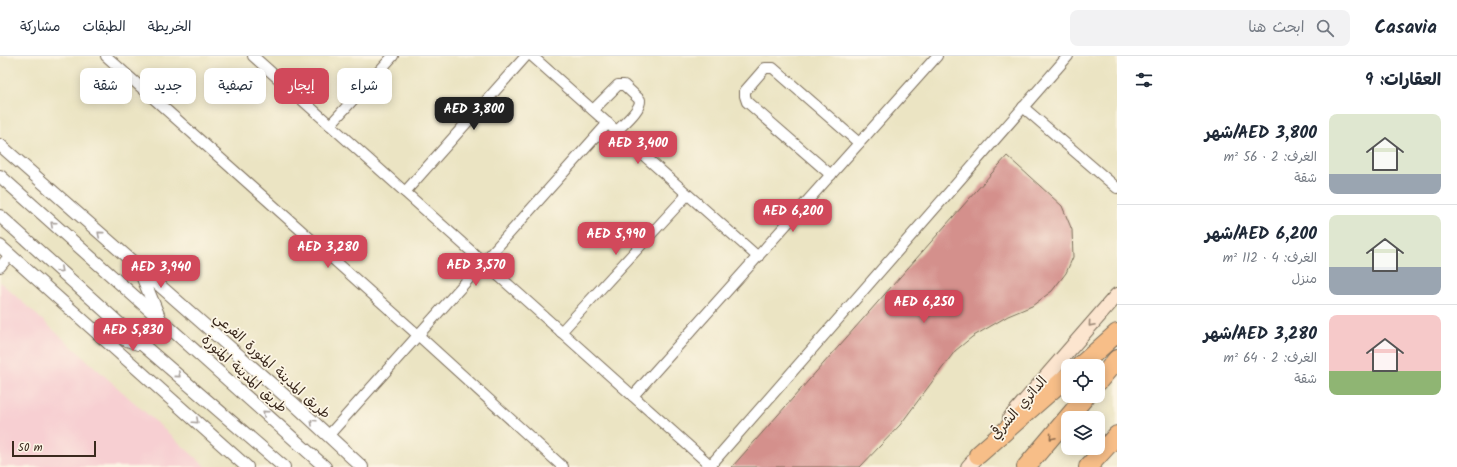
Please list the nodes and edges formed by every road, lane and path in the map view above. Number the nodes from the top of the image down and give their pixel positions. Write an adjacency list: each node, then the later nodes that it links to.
1 (106, 56): 32 (street)
2 (393, 56): 11 (street)
3 (526, 56): 18 (street)
4 (532, 56): 9 (street)
5 (1068, 56): 8 (street)
6 (258, 58): 11 (street)
7 (932, 58): 13 (street)
8 (1023, 107): 17 (street); 44 (street)
9 (593, 110): 10 (street); 12 (street)
10 (608, 123): 12 (street); 24 (street)
11 (330, 125): 18 (street)
12 (617, 131): 19 (street)
13 (859, 143): 15 (street); 15 (street)
14 (0, 145): 26 (street, طريق المدينة المنورة الفرعي, one-way to 14)
15 (831, 175): 23 (street)
16 (0, 176): 28 (street, طريق المدينة المنورة, one-way to 16)
17 (1117, 188)
18 (405, 192): 24 (street)
19 (688, 195): 23 (street); 30 (street)
20 (0, 216): 33 (street, one-way to 33)
21 (0, 246): 22 (street)
22 (10, 255): 25 (street); 29 (street)
23 (758, 257): 38 (street)
24 (484, 262): 30 (street); 32 (street)
25 (0, 267)
26 (139, 268): 28 (street); 41 (street, طريق المدينة المنورة الفرعي, one-way to 26)
27 (1117, 295): 42 (main road, الدائري الشرقي, one-way to 42)
28 (160, 320): 43 (street, طريق المدينة المنورة, one-way to 28)
29 (90, 327): 33 (street); 45 (street, one-way to 45)
30 (561, 332): 38 (street)
31 (1117, 333): 34 (highway)
32 (418, 335): 41 (street); 48 (street)
33 (144, 346): 46 (street, one-way to 46)
34 (1088, 359)
35 (1117, 359): 36 (highway)
36 (1105, 374)
37 (1061, 382): 42 (highway)
38 (633, 396): 44 (street)
39 (1080, 403): 49 (highway, one-way to 49)
40 (1117, 435): 50 (highway)
41 (328, 436): 47 (street, طريق المدينة المنورة الفرعي)
42 (973, 461)
43 (325, 466)
44 (710, 466)
45 (247, 467)
46 (284, 467)
47 (362, 467)
48 (563, 467)
49 (1026, 467)
50 (1088, 467)

